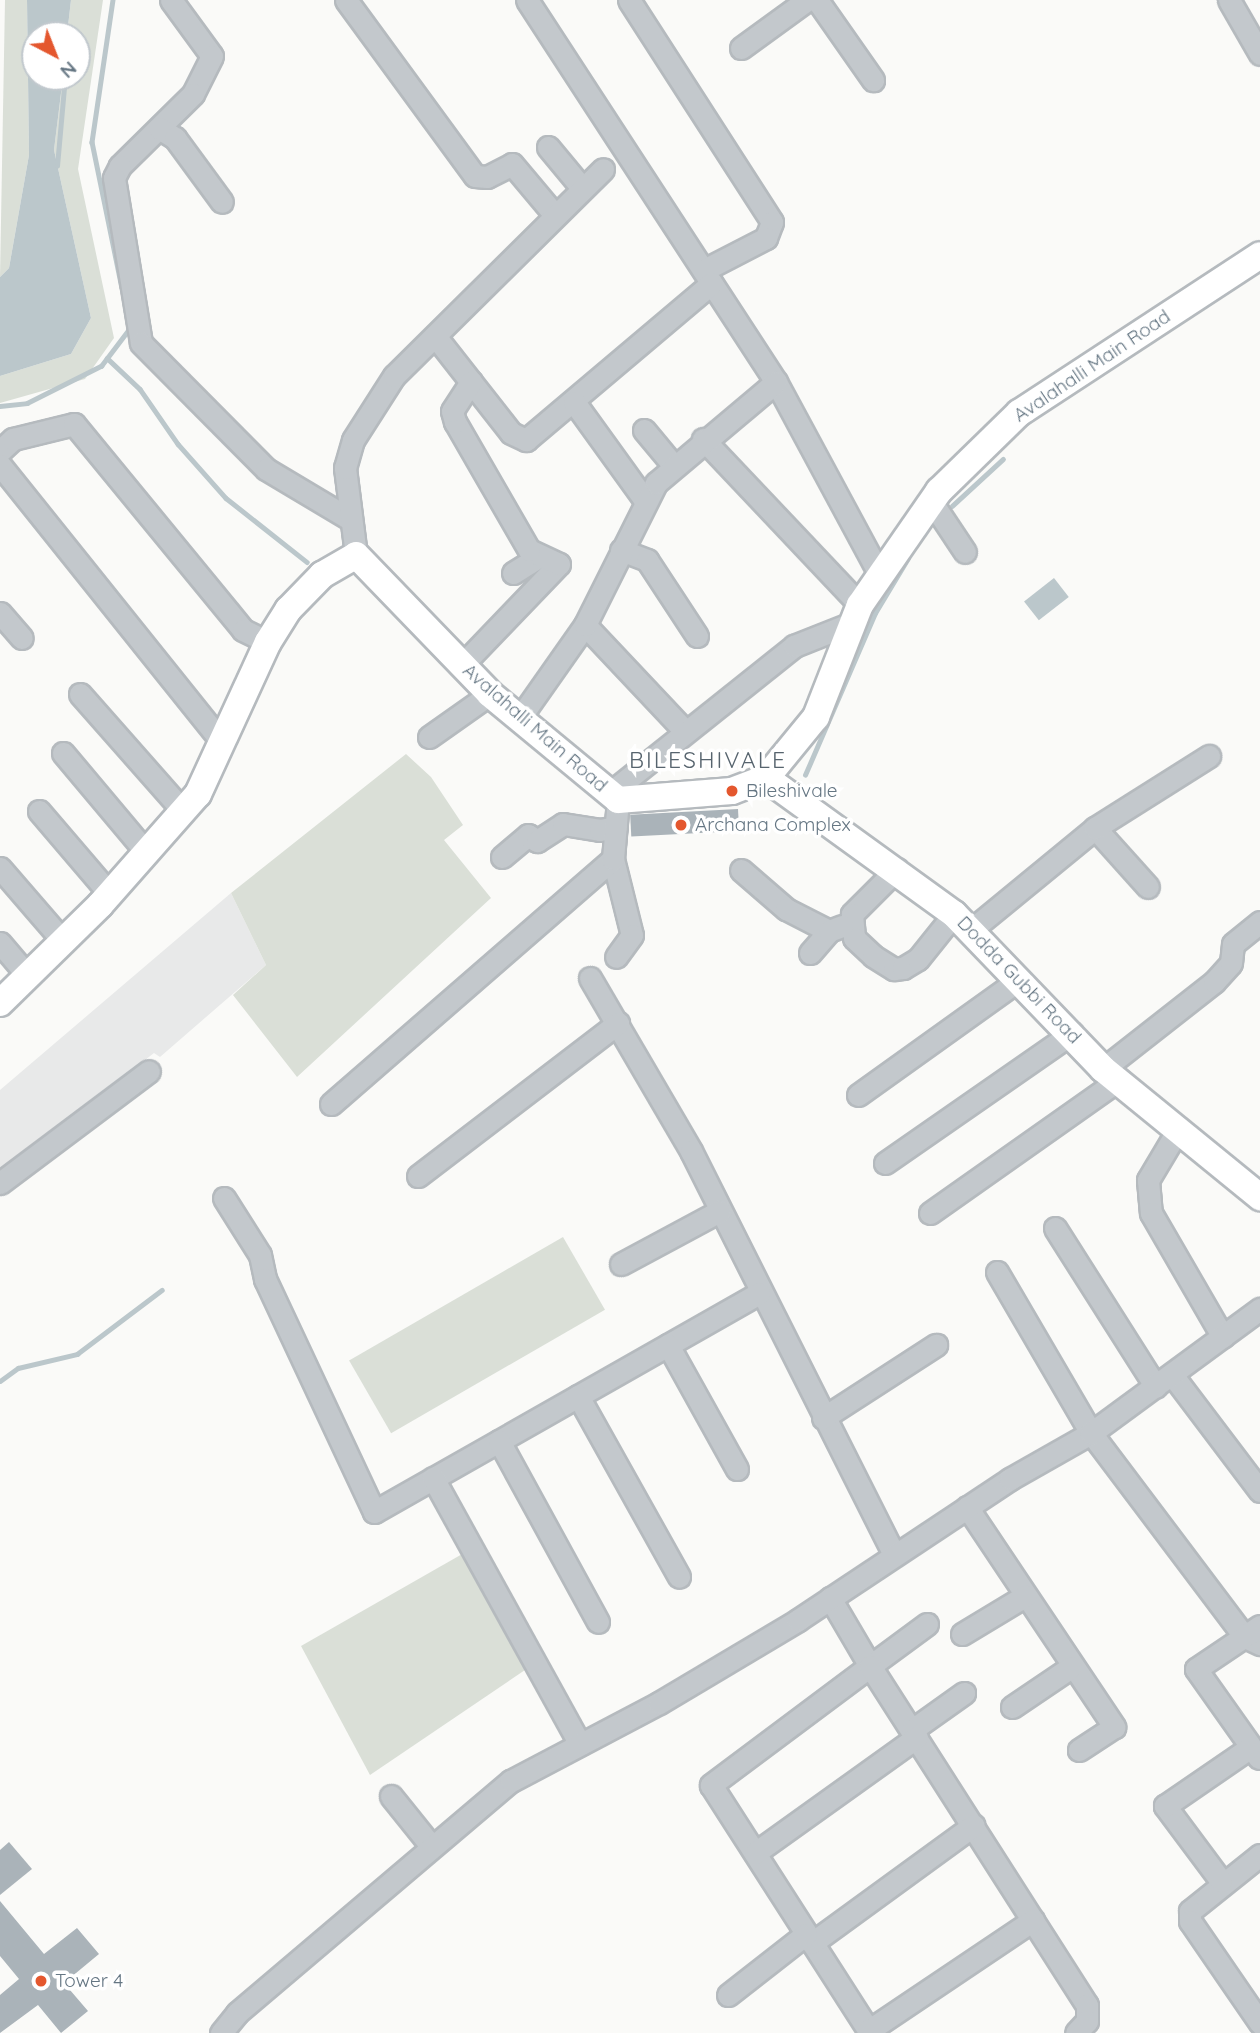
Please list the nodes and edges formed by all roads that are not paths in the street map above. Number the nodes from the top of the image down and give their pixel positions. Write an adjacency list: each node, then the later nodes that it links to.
1 (171, 0): 11 (street)
2 (346, 0): 16 (street)
3 (527, 0): 18 (street)
4 (629, 0): 18 (street)
5 (807, 0): 8 (street)
6 (817, 0): 10 (street)
7 (1229, 0): 9 (street)
8 (741, 48)
9 (1260, 54)
10 (873, 80)
11 (159, 128): 15 (street); 30 (street)
12 (548, 147): 14 (street)
13 (603, 169): 14 (street)
14 (582, 188): 16 (street)
15 (222, 202)
16 (554, 214): 19 (street)
17 (1260, 255): 28 (main road, Avalahalli Main Road)
18 (708, 276): 21 (street); 22 (street)
19 (435, 335): 20 (street); 30 (street)
20 (471, 382): 22 (street); 34 (street)
21 (776, 382): 24 (street); 36 (street)
22 (574, 402): 29 (street)
23 (643, 430): 27 (street)
24 (703, 439): 27 (street); 38 (street)
25 (0, 451): 42 (street)
26 (0, 465): 49 (street)
27 (674, 466): 29 (street)
28 (931, 501): 32 (street); 36 (main road, Avalahalli Main Road)
29 (646, 502): 31 (street)
30 (350, 519): 33 (street)
31 (621, 550): 39 (street); 40 (street)
32 (965, 552)
33 (356, 555): 42 (main road); 43 (main road, Avalahalli Main Road)
34 (537, 558): 35 (street); 43 (street)
35 (513, 573)
36 (881, 577): 38 (main road, Avalahalli Main Road)
37 (0, 613): 41 (street)
38 (856, 614): 47 (street); 52 (main road, Avalahalli Main Road)
39 (585, 625): 46 (street); 47 (street)
40 (697, 636)
41 (22, 638)
42 (268, 642): 49 (main road)
43 (462, 665): 45 (main road, Avalahalli Main Road)
44 (80, 694): 55 (street)
45 (490, 694): 46 (main road, Avalahalli Main Road); 48 (street)
46 (521, 716): 53 (main road, Avalahalli Main Road)
47 (685, 731): 53 (street)
48 (429, 737)
49 (222, 741): 55 (main road)
50 (63, 753): 58 (street)
51 (1209, 756): 57 (street)
52 (766, 778): 53 (main road, Avalahalli Main Road); 62 (main road, Dodda Gubbi Road)
53 (614, 797): 56 (street)
54 (39, 811): 65 (street)
55 (183, 811): 58 (main road)
56 (616, 827): 59 (street); 60 (street)
57 (1094, 828): 64 (street); 66 (street)
58 (146, 852): 65 (main road)
59 (502, 857)
60 (613, 859): 73 (street); 83 (street)
61 (0, 869): 70 (street)
62 (897, 869): 66 (main road, Dodda Gubbi Road); 68 (street)
63 (741, 870): 69 (street)
64 (1148, 887)
65 (110, 894): 70 (main road)
66 (962, 922): 68 (street); 76 (main road, Dodda Gubbi Road)
67 (1260, 922): 81 (street)
68 (850, 923): 69 (street)
69 (829, 931): 72 (street)
70 (64, 941): 74 (main road)
71 (0, 943): 74 (street)
72 (810, 953)
73 (616, 957)
74 (27, 976): 77 (main road)
75 (590, 978): 78 (street)
76 (1020, 979): 79 (main road, Dodda Gubbi Road); 82 (street)
77 (0, 1003)
78 (618, 1023): 86 (street); 90 (street)
79 (1072, 1033): 81 (main road, Dodda Gubbi Road); 85 (street)
80 (149, 1071): 87 (street)
81 (1112, 1074): 84 (main road, Dodda Gubbi Road); 91 (street)
82 (858, 1095)
83 (331, 1104)
84 (1179, 1128): 88 (main road, Dodda Gubbi Road); 97 (street)
85 (885, 1163)
86 (418, 1176)
87 (0, 1183)
88 (1260, 1197)
89 (224, 1198): 106 (street)
90 (720, 1212): 93 (street); 95 (street)
91 (930, 1213)
92 (1055, 1228): 100 (street)
93 (621, 1264)
94 (997, 1272): 103 (street)
95 (759, 1293): 98 (street); 102 (street)
96 (1260, 1309): 97 (street)
97 (1223, 1337): 100 (street)
98 (668, 1345): 101 (street); 105 (street)
99 (936, 1345): 102 (street)
100 (1165, 1382): 103 (street); 107 (street)
101 (578, 1396): 104 (street); 110 (street)
102 (823, 1418): 109 (street)
103 (1091, 1433): 108 (street); 116 (street)
104 (499, 1441): 106 (street); 113 (street)
105 (737, 1469)
106 (433, 1478): 122 (street)
107 (1260, 1491)
108 (967, 1507): 109 (street); 111 (street)
109 (894, 1555): 112 (street)
110 (678, 1577)
111 (1025, 1596): 115 (street); 118 (street)
112 (831, 1598): 117 (street); 122 (street)
113 (598, 1622)
114 (927, 1624): 117 (street)
115 (962, 1634)
116 (1255, 1636): 124 (street)
117 (870, 1666): 121 (street); 128 (street)
118 (1071, 1667): 120 (street); 123 (street)
119 (964, 1693): 121 (street)
120 (1012, 1707)
121 (914, 1734): 126 (street); 128 (street)
122 (580, 1744): 127 (street)
123 (1079, 1750)
124 (1256, 1753): 130 (street)
125 (391, 1796): 127 (street)
126 (974, 1825): 131 (street); 132 (street)
127 (432, 1847): 136 (street)
128 (755, 1853): 132 (street)
129 (1260, 1854): 130 (street)
130 (1221, 1881): 134 (street)
131 (1032, 1920): 135 (street); 137 (street)
132 (809, 1938): 133 (street); 135 (street)
133 (728, 1994)
134 (1260, 2022)
135 (869, 2032)
136 (221, 2033)
137 (1076, 2033)

